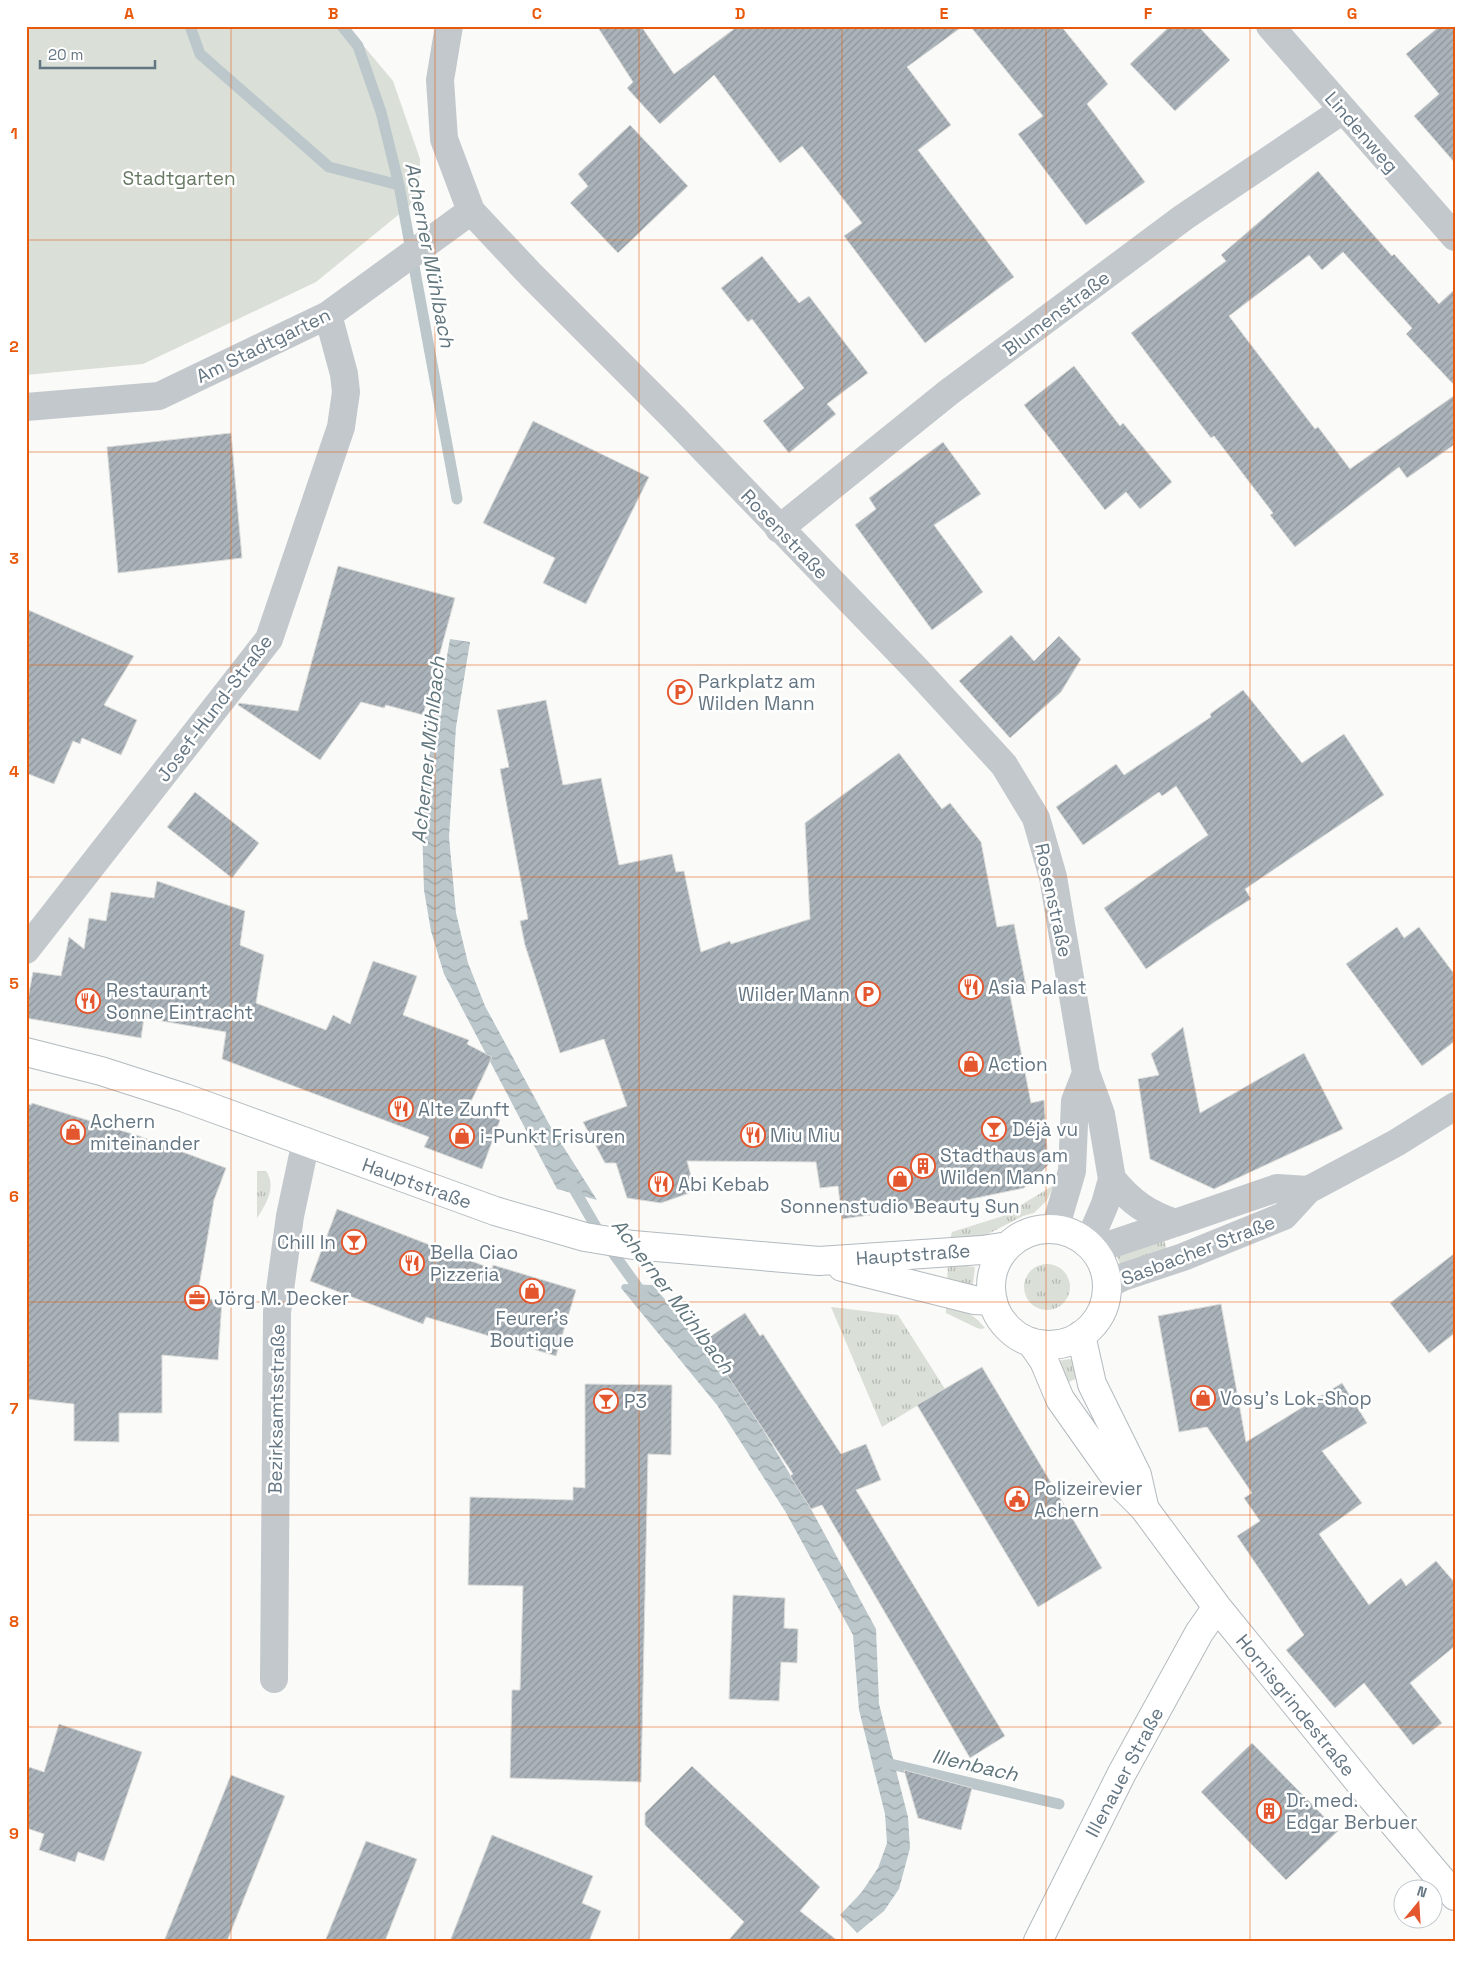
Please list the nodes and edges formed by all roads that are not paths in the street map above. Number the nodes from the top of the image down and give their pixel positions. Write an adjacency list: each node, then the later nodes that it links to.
1 (449, 26): 4 (street, Rosenstraße)
2 (1270, 26): 3 (street, Lindenweg)
3 (1342, 110): 5 (street, Lindenweg); 8 (street, Blumenstraße)
4 (472, 211): 6 (street, Am Stadtgarten); 8 (street, Rosenstraße)
5 (1455, 237)
6 (328, 315): 7 (street, Am Stadtgarten); 9 (street, Josef-Hund-Straße)
7 (26, 407)
8 (779, 529): 11 (street, Rosenstraße)
9 (26, 950)
10 (26, 1052): 13 (main road, Hauptstraße)
11 (1086, 1073): 14 (street, Rosenstraße); 17 (street)
12 (1455, 1106): 15 (street, Sasbacher Straße)
13 (306, 1141): 20 (main road, Hauptstraße); 27 (street, Bezirksamtsstraße)
14 (1112, 1180): 16 (street); 19 (street, Rosenstraße)
15 (1308, 1190): 16 (street, Sasbacher Straße); 21 (street, Sasbacher Straße)
16 (1175, 1224): 19 (street, Sasbacher Straße)
17 (1055, 1229): 18 (main road); 19 (main road)
18 (1008, 1246): 20 (main road, Hauptstraße); 22 (main road)
19 (1091, 1247): 21 (main road)
20 (819, 1261): 22 (main road, Hauptstraße)
21 (1107, 1285): 23 (main road)
22 (993, 1301): 24 (main road)
23 (1081, 1335): 24 (main road); 25 (main road, Hornisgrindestraße)
24 (1031, 1342): 25 (main road, Hornisgrindestraße)
25 (1144, 1508): 26 (main road, Hornisgrindestraße)
26 (1217, 1607): 28 (main road, Hornisgrindestraße); 29 (main road, Illenauer Straße)
27 (274, 1679)
28 (1455, 1896)
29 (1038, 1941)

